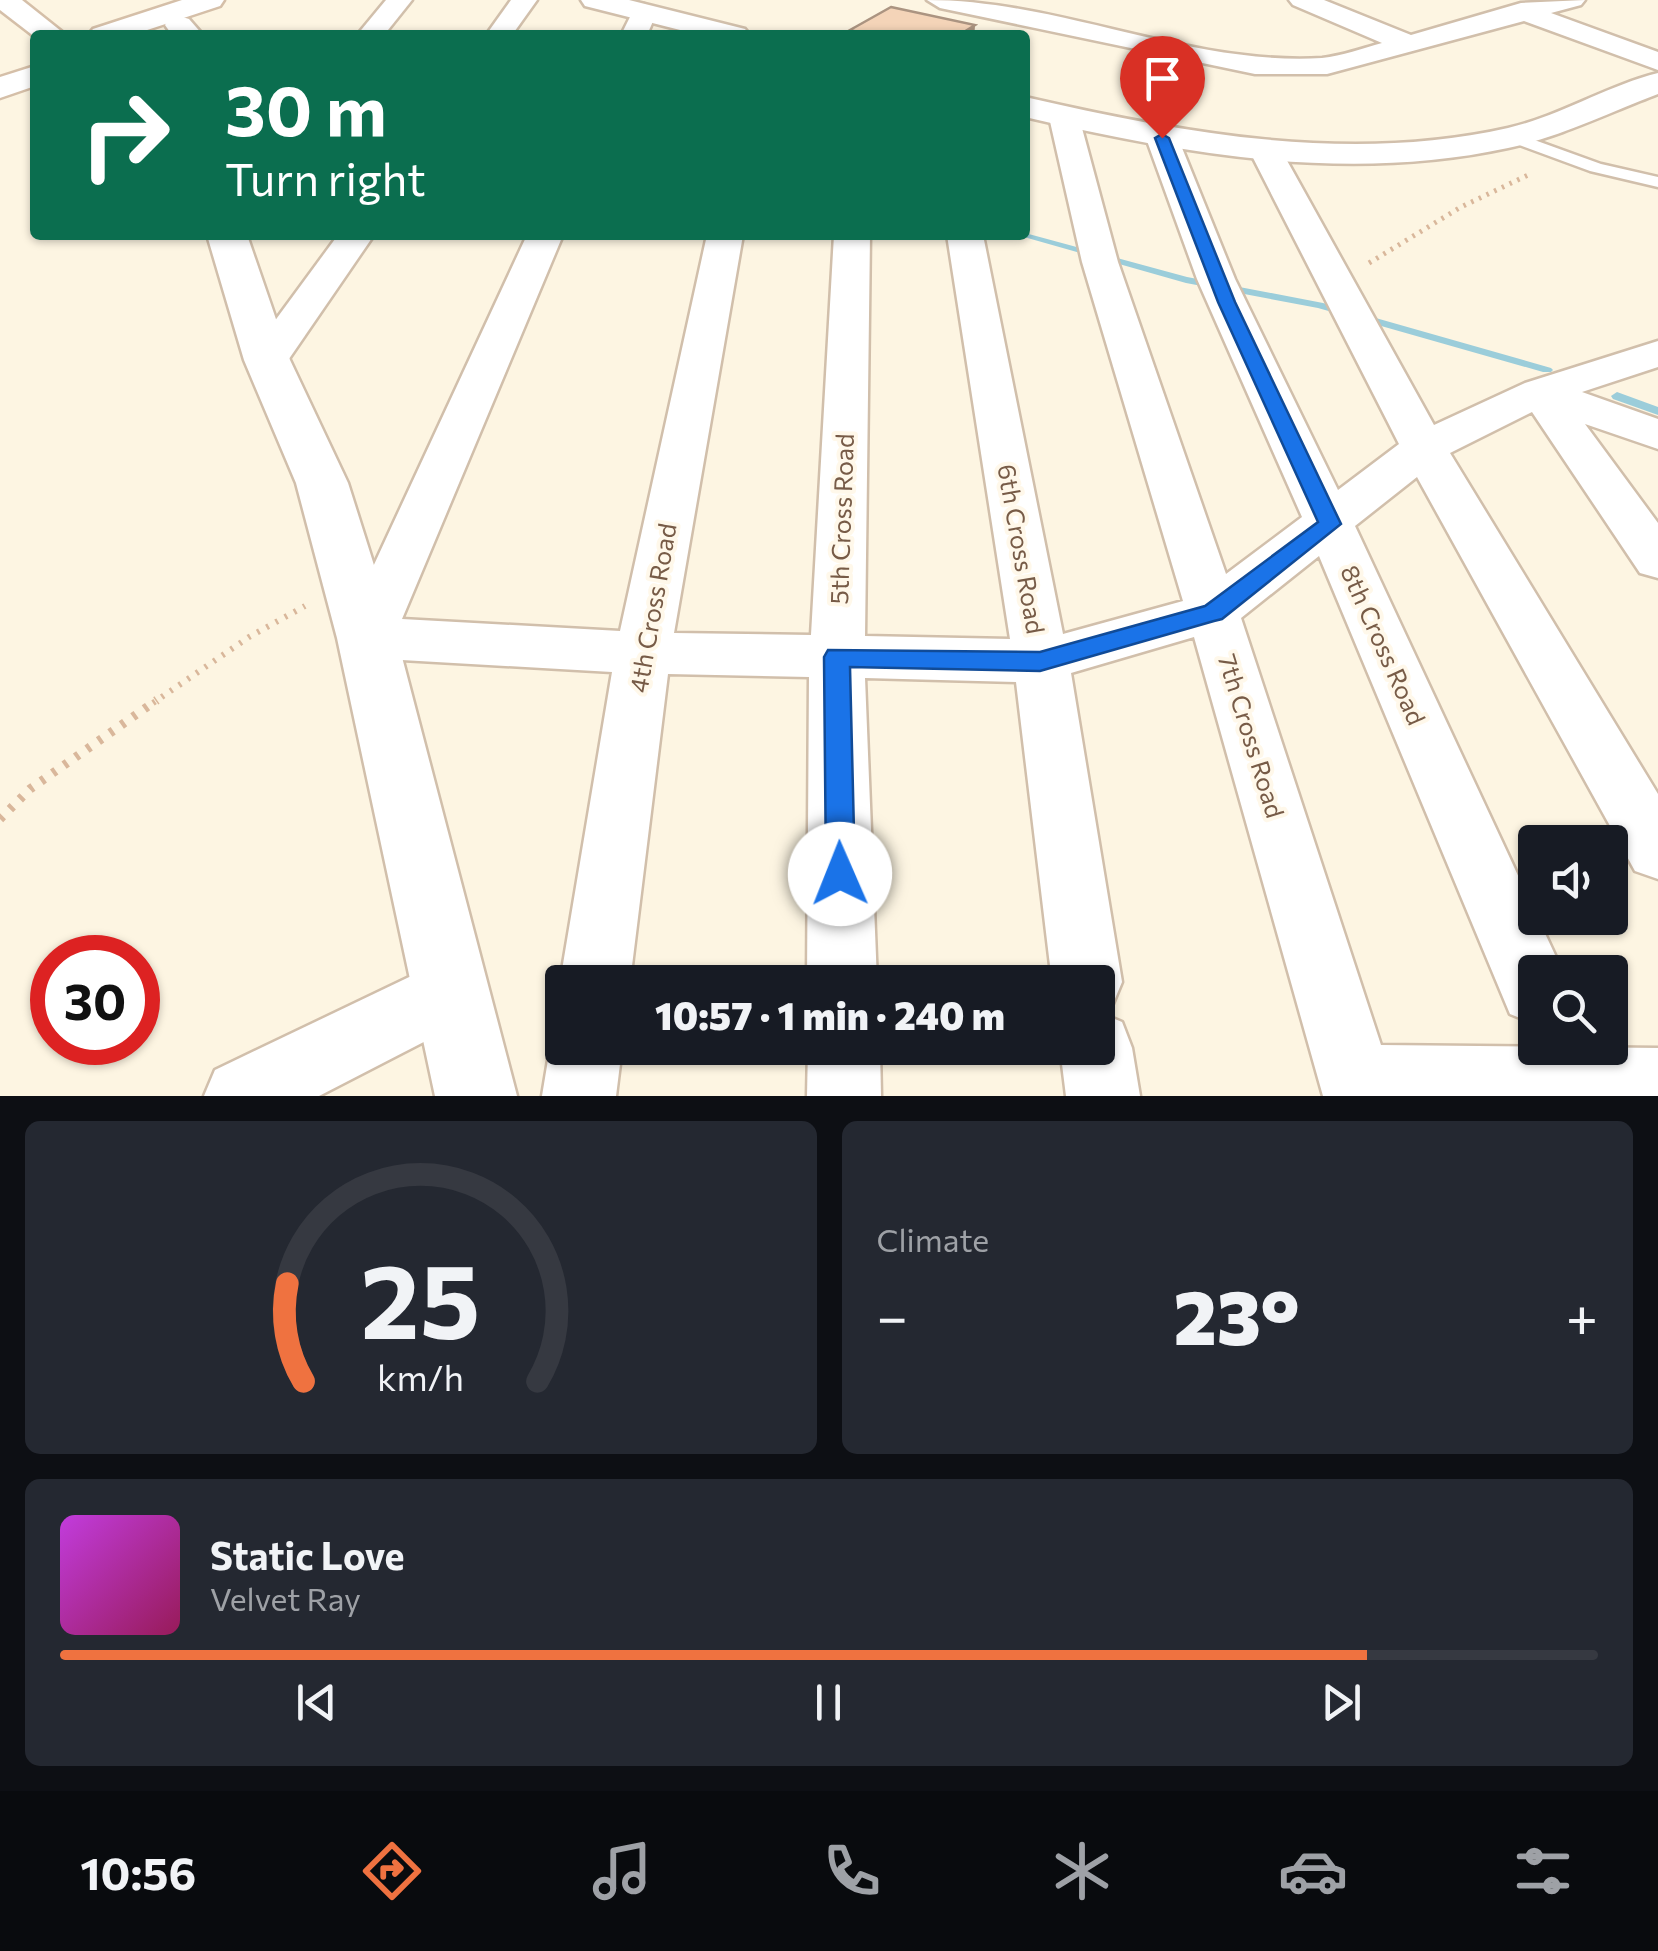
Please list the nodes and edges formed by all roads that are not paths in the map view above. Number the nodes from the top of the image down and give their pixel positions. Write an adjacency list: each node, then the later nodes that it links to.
1 (4, 0): 14 (street)
2 (400, 0): 17 (street)
3 (524, 0): 18 (street)
4 (595, 0): 12 (street)
5 (940, 0): 24 (street)
6 (1302, 0): 20 (street)
7 (1493, 0): 10 (street)
8 (1572, 0): 10 (street)
9 (223, 2): 15 (street); 16 (street)
10 (1522, 11): 20 (street); 23 (street)
11 (1156, 16): 24 (street)
12 (639, 24): 19 (street)
13 (0, 27): 21 (street)
14 (44, 30)
15 (122, 30)
16 (184, 30)
17 (374, 30)
18 (503, 30)
19 (691, 30)
20 (1406, 44): 24 (street)
21 (30, 51)
22 (30, 57): 25 (street)
23 (1658, 62)
24 (1256, 66)
25 (0, 71)
26 (30, 77): 28 (street)
27 (1658, 83): 32 (street)
28 (0, 88)
29 (1030, 108): 30 (street)
30 (1064, 117): 31 (street); 49 (street, 7th Cross Road)
31 (1162, 138): 33 (street); 46 (street, 8th Cross Road)
32 (1512, 138): 33 (street); 34 (lane)
33 (1264, 148): 45 (street)
34 (1658, 182)
35 (229, 240): 42 (street)
36 (352, 240): 42 (street)
37 (544, 240): 48 (street)
38 (724, 240): 50 (street, 4th Cross Road)
39 (852, 240): 51 (street, 5th Cross Road)
40 (967, 240): 52 (street, 6th Cross Road)
41 (1658, 353): 43 (street)
42 (267, 360): 48 (street)
43 (1540, 392): 44 (street); 45 (street); 47 (street)
44 (1658, 435)
45 (1424, 448): 46 (street); 53 (street)
46 (1330, 524): 49 (street); 54 (street, 8th Cross Road)
47 (1658, 560)
48 (359, 611): 50 (street); 58 (street)
49 (1214, 612): 52 (street); 64 (street, 7th Cross Road)
50 (642, 653): 51 (street); 55 (street, 4th Cross Road)
51 (837, 657): 52 (street); 56 (street, 5th Cross Road)
52 (1040, 662): 57 (street, 6th Cross Road)
53 (1658, 851)
54 (1520, 955)
55 (597, 965)
56 (842, 965)
57 (1085, 965)
58 (451, 991): 65 (street); 66 (street)
59 (584, 1065): 67 (street)
60 (844, 1065): 68 (street)
61 (1098, 1065): 69 (street)
62 (1572, 1075): 63 (street); 64 (street)
63 (1658, 1085)
64 (1358, 1089)
65 (247, 1095)
66 (476, 1096)
67 (579, 1096)
68 (844, 1096)
69 (1103, 1096)

